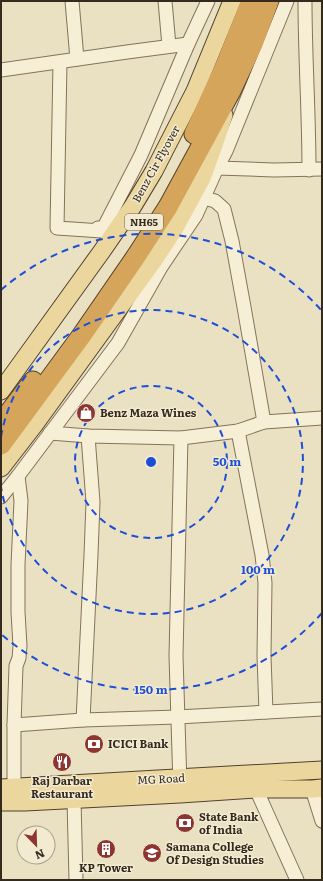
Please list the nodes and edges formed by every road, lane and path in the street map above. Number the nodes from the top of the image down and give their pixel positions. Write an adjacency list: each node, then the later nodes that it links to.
1 (72, 1): 11 (street)
2 (165, 1): 10 (street)
3 (208, 1): 9 (street)
4 (232, 1): 17 (main road, Benz Cir Flyover)
5 (250, 1): 20 (highway, NH65)
6 (269, 1): 25 (highway, NH65)
7 (287, 1): 14 (street)
8 (304, 1): 15 (street)
9 (188, 44): 10 (street); 12 (street)
10 (169, 46): 11 (street)
11 (77, 59): 12 (street)
12 (60, 62): 13 (street)
13 (1, 70)
14 (217, 168): 15 (street); 16 (street)
15 (316, 169)
16 (204, 198): 19 (street); 22 (street)
17 (1, 392)
18 (322, 418): 19 (street)
19 (264, 422): 21 (street)
20 (1, 423)
21 (238, 431): 24 (street); 29 (street)
22 (50, 433): 23 (street); 26 (street)
23 (88, 436): 24 (street); 31 (street)
24 (181, 438): 30 (street)
25 (4, 457)
26 (18, 476): 27 (street); 32 (street)
27 (1, 496)
28 (322, 709): 29 (street)
29 (266, 712): 30 (street)
30 (177, 717): 31 (street); 35 (street)
31 (83, 720): 32 (street)
32 (14, 725): 36 (street)
33 (322, 770): 34 (main road, MG Road)
34 (289, 780): 35 (main road, MG Road); 37 (main road, MG Road); 38 (main road, MG Road)
35 (180, 786): 36 (main road, MG Road); 37 (main road, MG Road); 39 (main road, MG Road)
36 (7, 788)
37 (256, 788): 43 (street)
38 (317, 788): 41 (street)
39 (74, 800): 40 (main road, MG Road); 42 (street)
40 (1, 802)
41 (322, 821)
42 (76, 880)
43 (297, 880)

